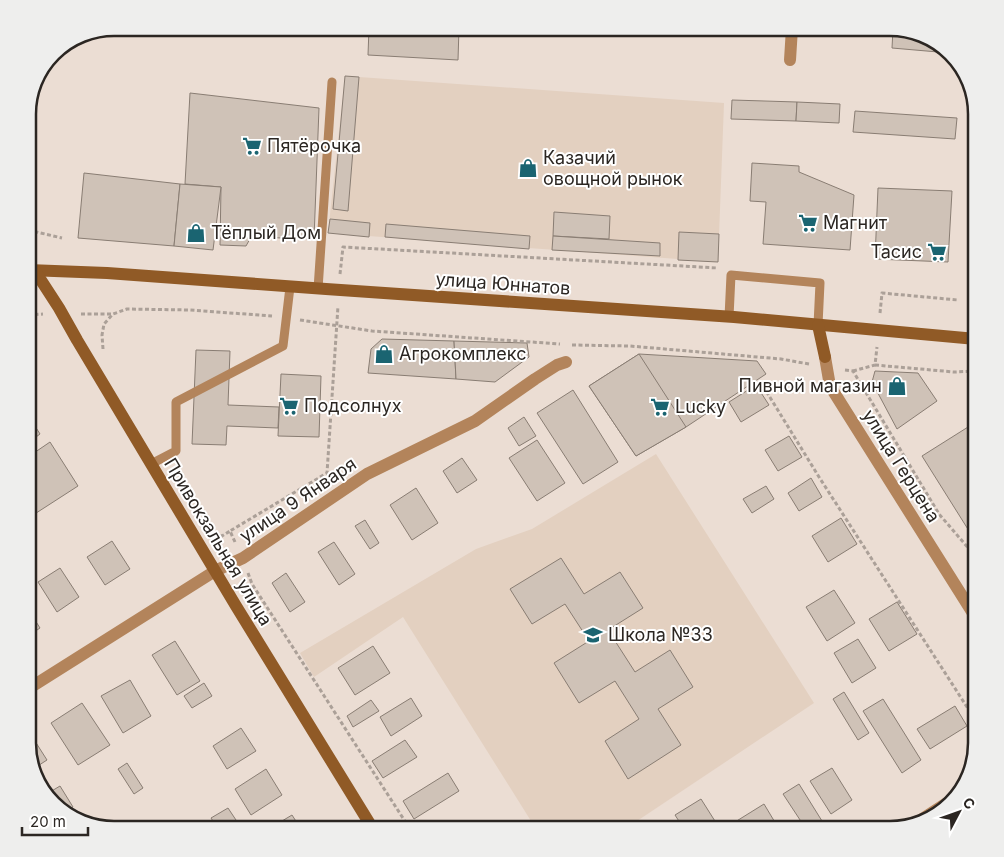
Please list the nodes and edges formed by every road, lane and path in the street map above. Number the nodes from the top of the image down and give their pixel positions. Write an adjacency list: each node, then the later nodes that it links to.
1 (792, 36): 2 (street)
2 (790, 60)
3 (332, 82): 9 (lane)
4 (36, 232): 5 (path)
5 (62, 238)
6 (36, 270): 8 (street, улица Юннатов)
7 (36, 277): 20 (street, Привокзальная улица)
8 (290, 286): 9 (street, улица Юннатов); 11 (lane)
9 (318, 289): 10 (street, улица Юннатов)
10 (729, 317): 12 (street, улица Юннатов); 12 (lane)
11 (286, 318): 14 (path); 15 (path); 20 (lane)
12 (818, 325): 13 (street, улица Юннатов); 24 (street, улица Герцена)
13 (968, 338)
14 (630, 346)
15 (104, 355)
16 (566, 362): 23 (street, улица 9 Января)
17 (876, 365): 18 (path)
18 (968, 371)
19 (763, 386): 26 (path)
20 (151, 464): 23 (street, Привокзальная улица)
21 (230, 532): 22 (path)
22 (213, 533)
23 (215, 571): 25 (street, улица 9 Января); 27 (street, Привокзальная улица)
24 (968, 605)
25 (36, 684)
26 (968, 709)
27 (368, 821)

